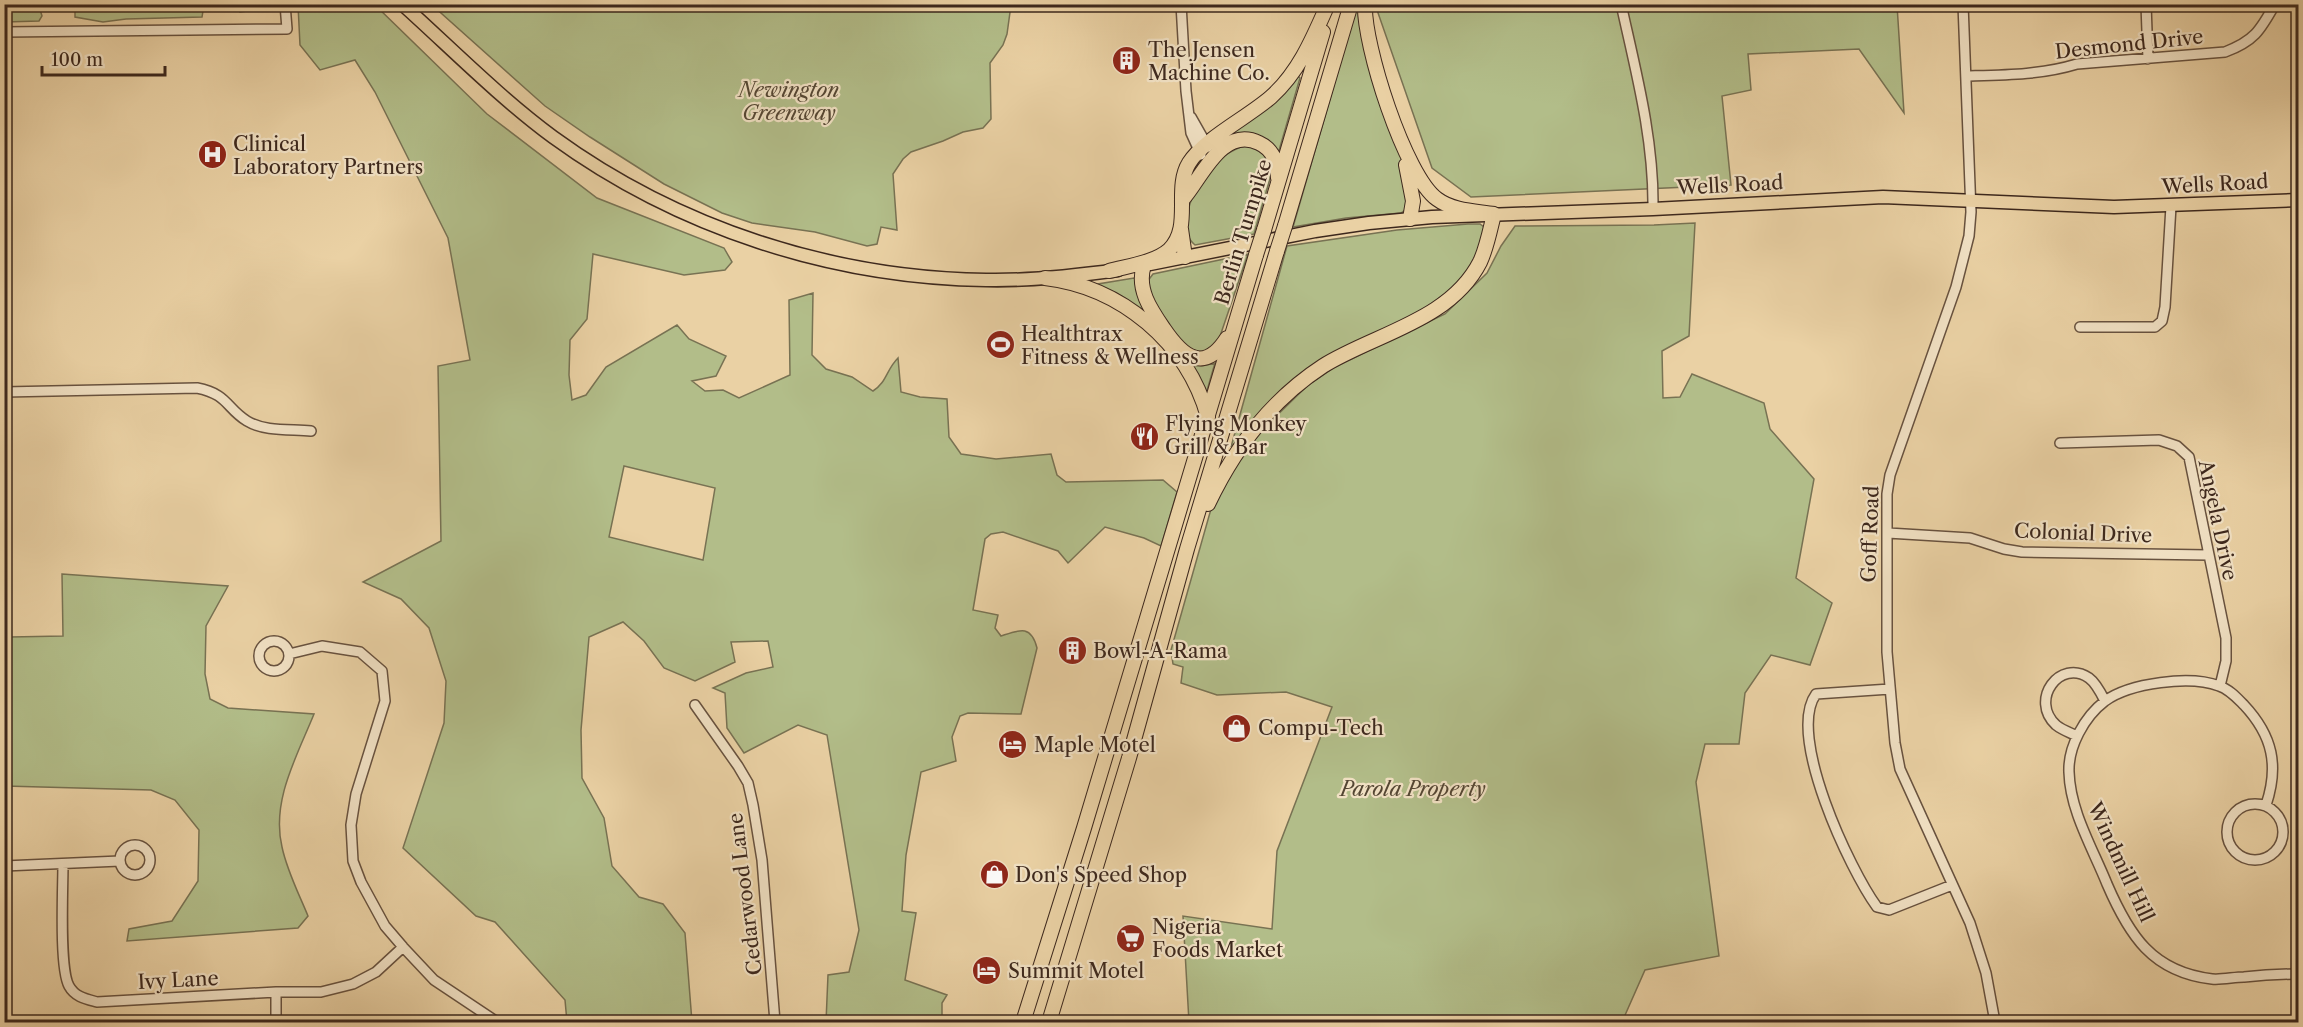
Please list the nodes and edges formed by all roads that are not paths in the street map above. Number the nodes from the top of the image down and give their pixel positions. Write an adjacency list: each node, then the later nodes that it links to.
1 (285, 4): 11 (street)
2 (402, 4): 27 (main road, Wells Road)
3 (1181, 4): 15 (street)
4 (1330, 4): 15 (highway); 16 (highway, Berlin Turnpike)
5 (1351, 4): 36 (highway, Berlin Turnpike, bridge)
6 (1365, 4): 14 (highway)
7 (1621, 4): 20 (street)
8 (1963, 4): 13 (street, Goff Road)
9 (2146, 4): 12 (street)
10 (2275, 4): 12 (street, Desmond Drive)
11 (4, 32)
12 (2148, 59): 13 (street, Desmond Drive)
13 (1966, 76): 17 (street, Goff Road)
14 (1402, 146): 21 (highway); 22 (highway)
15 (1206, 154): 16 (highway); 23 (highway)
16 (1277, 186): 28 (highway, Berlin Turnpike, bridge)
17 (1971, 200): 19 (main road, Wells Road); 20 (main road, Wells Road); 35 (street, Goff Road)
18 (2298, 200): 19 (main road, Wells Road)
19 (2171, 206): 29 (street)
20 (1653, 209): 21 (main road, Wells Road)
21 (1494, 214): 22 (main road, Wells Road); 36 (highway)
22 (1410, 219): 24 (main road, Wells Road)
23 (1180, 227): 24 (highway); 26 (highway)
24 (1185, 257): 25 (main road, Wells Road)
25 (1144, 265): 26 (main road, Wells Road); 30 (highway)
26 (1108, 271): 27 (main road, Wells Road)
27 (1045, 278): 30 (highway)
28 (1237, 321): 30 (highway); 32 (highway, Berlin Turnpike)
29 (2080, 327)
30 (1173, 346): 32 (highway)
31 (4, 392): 33 (street)
32 (1208, 417): 55 (highway, Berlin Turnpike)
33 (311, 431)
34 (2060, 443): 37 (street, Angela Drive)
35 (1888, 533): 37 (street, Colonial Drive); 40 (street, Goff Road)
36 (1187, 549): 56 (highway, Berlin Turnpike)
37 (2208, 555): 39 (street, Angela Drive)
38 (289, 654): 49 (street)
39 (2220, 686): 41 (street, Windmill Hill); 44 (street)
40 (1890, 689): 48 (street, Goff Road); 48 (street)
41 (2105, 701): 43 (street, Windmill Hill); 43 (street)
42 (695, 705): 54 (street, Cedarwood Lane)
43 (2077, 736): 50 (street, Windmill Hill)
44 (2266, 805): 44 (street)
45 (120, 861): 46 (street)
46 (63, 864): 47 (street); 51 (street, Ivy Lane)
47 (4, 866)
48 (1952, 885): 57 (street, Goff Road)
49 (403, 947): 51 (street, Ivy Lane); 53 (street)
50 (2298, 974)
51 (276, 992): 52 (street)
52 (276, 1023)
53 (497, 1023)
54 (775, 1023)
55 (1023, 1023)
56 (1049, 1023)
57 (1995, 1023)

